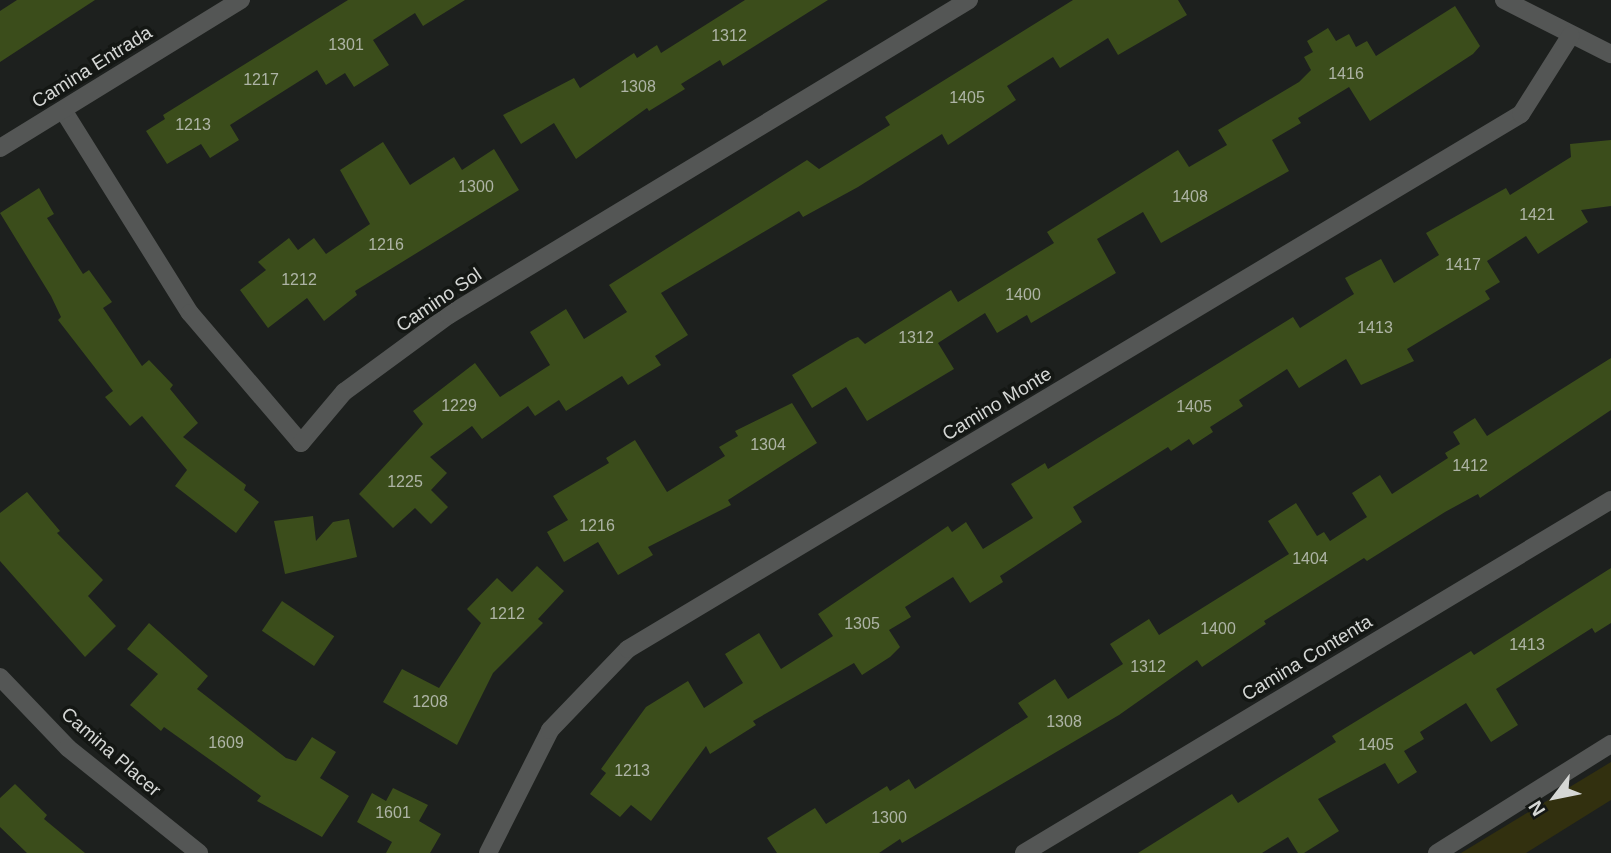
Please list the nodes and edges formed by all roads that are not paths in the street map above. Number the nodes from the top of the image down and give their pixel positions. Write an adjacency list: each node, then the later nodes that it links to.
1 (241, 0): 6 (street, Camina Entrada)
2 (969, 0): 6 (street, Camino Sol)
3 (1504, 0): 4 (street)
4 (1571, 35): 5 (street); 12 (street, Camino Monte)
5 (1611, 54)
6 (63, 110): 7 (street, Camina Entrada)
7 (0, 148)
8 (1611, 500): 13 (street, Camina Contenta)
9 (0, 677): 11 (street, Camina Placer)
10 (1611, 744): 14 (street)
11 (199, 853)
12 (488, 853)
13 (1024, 853)
14 (1437, 853)

